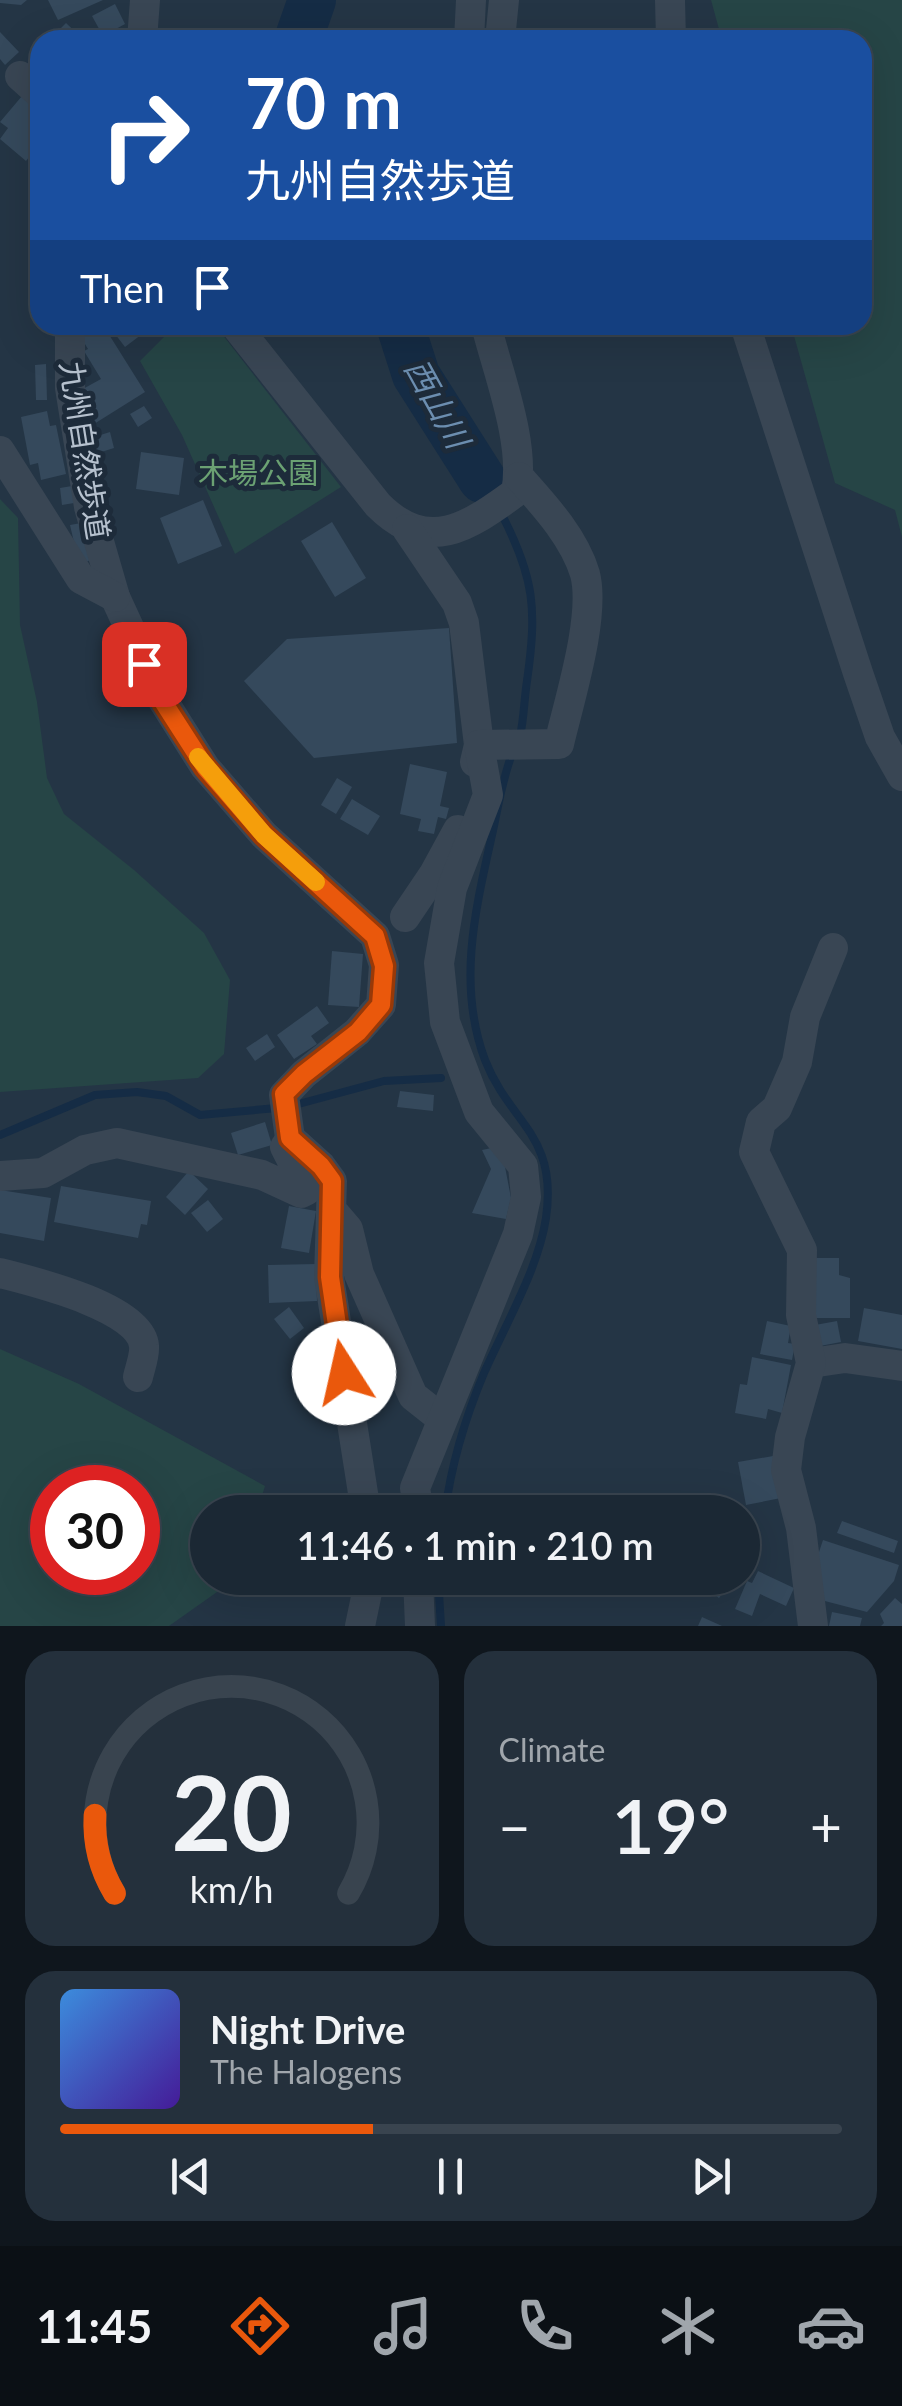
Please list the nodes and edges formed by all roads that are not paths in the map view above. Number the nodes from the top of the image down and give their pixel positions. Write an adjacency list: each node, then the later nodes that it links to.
1 (144, 0): 5 (street)
2 (471, 0): 6 (street)
3 (504, 0): 7 (street)
4 (670, 0): 8 (street)
5 (142, 30)
6 (469, 30)
7 (501, 30)
8 (671, 30)
9 (70, 335): 16 (street, 九州自然歩道)
10 (242, 335): 15 (street)
11 (489, 335): 14 (street)
12 (748, 335): 18 (street)
13 (0, 451): 16 (street)
14 (517, 484): 15 (street); 17 (street)
15 (407, 529): 17 (street)
16 (115, 597): 21 (street, 九州自然歩道)
17 (479, 744): 19 (street); 28 (street)
18 (902, 776)
19 (405, 918)
20 (833, 948): 25 (street)
21 (286, 1118): 22 (street); 23 (street)
22 (0, 1176)
23 (333, 1214): 28 (street); 29 (street)
24 (0, 1273): 27 (street)
25 (811, 1363): 26 (street); 35 (street)
26 (902, 1366)
27 (138, 1377)
28 (442, 1419): 30 (street)
29 (363, 1495)
30 (416, 1495)
31 (366, 1595): 33 (street)
32 (419, 1595): 34 (street)
33 (360, 1626)
34 (420, 1626)
35 (812, 1626)

